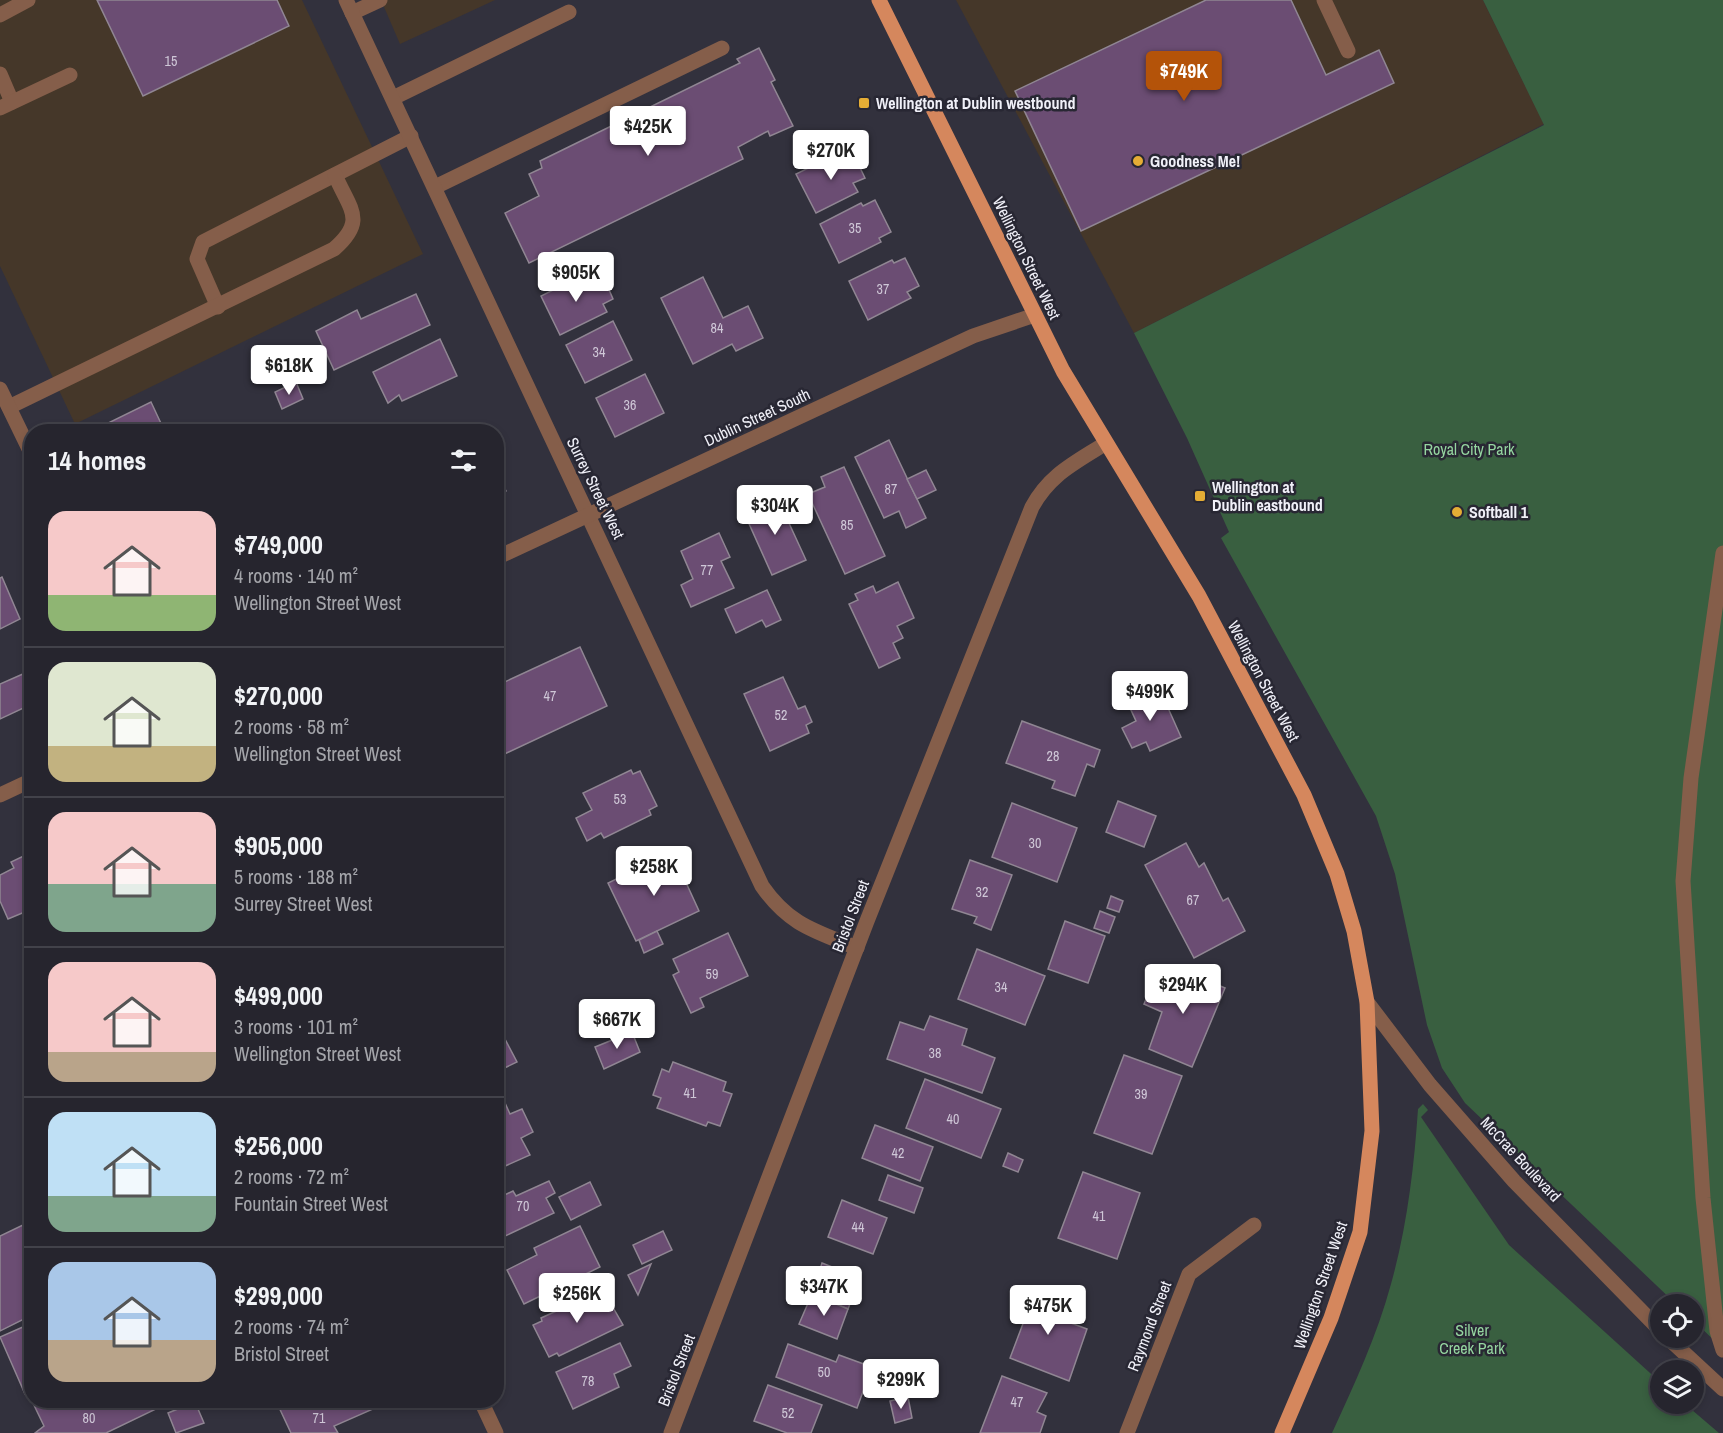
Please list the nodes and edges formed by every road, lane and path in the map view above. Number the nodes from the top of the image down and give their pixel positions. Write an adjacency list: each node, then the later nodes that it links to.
1 (28, 0): 7 (street)
2 (380, 0): 5 (street)
3 (879, 0): 18 (main road, Wellington Street West)
4 (1324, 0): 9 (street)
5 (349, 7): 12 (street, Surrey Street West)
6 (569, 12): 12 (street)
7 (0, 15)
8 (722, 48): 16 (street)
9 (1348, 51)
10 (0, 74): 13 (street)
11 (70, 75): 13 (street)
12 (393, 98): 14 (street, Surrey Street West)
13 (6, 105)
14 (411, 136): 15 (street); 16 (street, Surrey Street West)
15 (335, 175): 17 (street); 17 (street)
16 (435, 187): 23 (street, Surrey Street West)
17 (218, 307): 20 (street)
18 (1035, 315): 22 (main road, Wellington Street West); 23 (street, Dublin Street South)
19 (0, 388): 20 (street)
20 (9, 407): 21 (street)
21 (24, 438)
22 (1106, 443): 28 (street, Bristol Street); 29 (main road, Wellington Street West)
23 (589, 514): 25 (street, Dublin Street South); 28 (street, Surrey Street West)
24 (1723, 553): 33 (street)
25 (504, 554)
26 (24, 784): 27 (street)
27 (0, 795)
28 (857, 948): 37 (street, Bristol Street)
29 (1367, 1002): 31 (street, McCrae Boulevard); 39 (main road, Wellington Street West)
30 (1254, 1224): 38 (street, Raymond Street)
31 (1650, 1320)
32 (1679, 1348): 34 (street)
33 (1723, 1350)
34 (1723, 1389)
35 (484, 1408): 36 (street)
36 (496, 1433)
37 (671, 1433)
38 (1127, 1433)
39 (1282, 1433)

